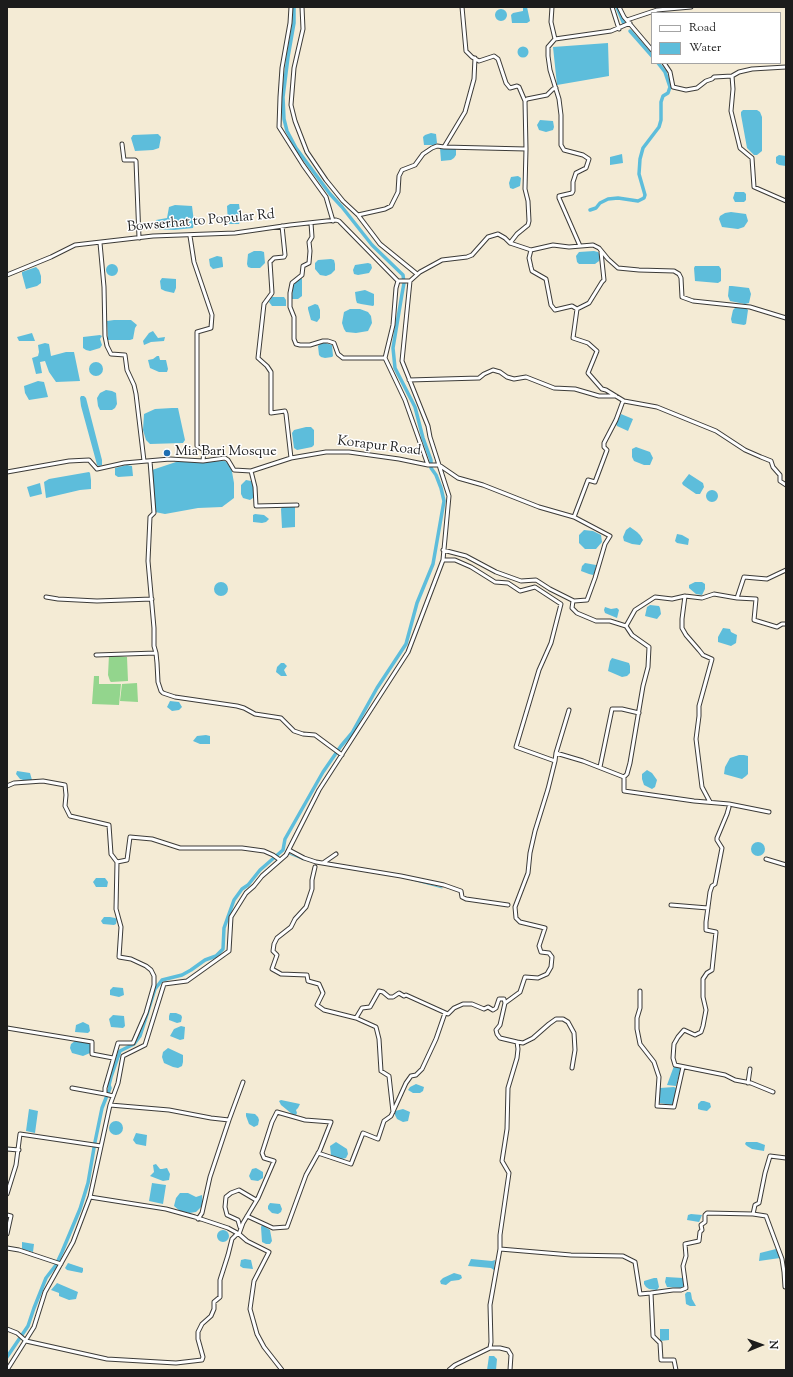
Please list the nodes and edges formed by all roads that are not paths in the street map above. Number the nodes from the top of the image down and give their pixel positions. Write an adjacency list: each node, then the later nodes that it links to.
1 (291, 7): 24 (street)
2 (302, 7): 23 (street)
3 (462, 7): 13 (street)
4 (552, 7): 11 (street)
5 (612, 7): 10 (street)
6 (620, 7): 8 (street)
7 (691, 7): 8 (street)
8 (627, 20): 9 (street)
9 (630, 23): 10 (street); 12 (street)
10 (619, 28): 11 (street)
11 (555, 39): 17 (street)
12 (651, 49)
13 (475, 58): 18 (street); 20 (street)
14 (665, 64): 16 (street)
15 (786, 67): 16 (street)
16 (732, 76): 22 (street)
17 (556, 88): 18 (street); 31 (street)
18 (525, 101): 21 (street)
19 (122, 144): 28 (street)
20 (444, 147): 21 (street); 23 (street)
21 (526, 149): 30 (street)
22 (786, 200)
23 (358, 215): 34 (street)
24 (333, 221): 25 (street, Bowserhat to Popular Rd); 36 (street)
25 (311, 223): 26 (street, Bowserhat to Popular Rd); 40 (street)
26 (282, 226): 27 (street, Bowserhat to Popular Rd); 44 (street)
27 (190, 236): 28 (street, Bowserhat to Popular Rd); 47 (street)
28 (139, 238): 29 (street, Bowserhat to Popular Rd)
29 (100, 243): 35 (street, Bowserhat to Popular Rd); 45 (street)
30 (510, 243): 32 (street); 34 (street)
31 (580, 246): 32 (street); 33 (street)
32 (531, 250): 38 (street)
33 (600, 250): 38 (street); 39 (street)
34 (417, 274): 37 (street)
35 (7, 275)
36 (398, 281): 37 (street); 40 (street)
37 (409, 281): 41 (street)
38 (577, 309): 42 (street)
39 (786, 318)
40 (385, 358): 49 (street)
41 (409, 380): 42 (street); 48 (street)
42 (616, 396): 43 (street)
43 (623, 401): 52 (street); 54 (street)
44 (291, 458): 49 (street, Korapur Road); 50 (street, Korapur Road)
45 (144, 461): 46 (street, Korapur Road); 51 (street, Korapur Road)
46 (150, 461): 47 (street, Korapur Road); 61 (street)
47 (203, 461): 50 (street, Korapur Road)
48 (438, 464): 49 (street, Korapur Road); 54 (street); 55 (street)
49 (429, 465)
50 (251, 470): 53 (street)
51 (7, 472)
52 (786, 485)
53 (297, 505)
54 (574, 517): 62 (street)
55 (443, 550): 56 (street); 62 (street)
56 (443, 560): 70 (street); 71 (street)
57 (786, 570): 60 (street)
58 (685, 596): 60 (street); 64 (street); 75 (street)
59 (46, 597): 61 (street)
60 (737, 598): 63 (street)
61 (152, 599): 65 (street)
62 (574, 601): 64 (street)
63 (786, 624)
64 (626, 626): 68 (street)
65 (156, 653): 66 (street); 70 (street)
66 (96, 655)
67 (569, 710): 69 (street)
68 (639, 713): 72 (street); 73 (street)
69 (556, 753): 71 (street); 72 (street)
70 (340, 754): 78 (street)
71 (555, 761): 90 (street)
72 (600, 767): 73 (street)
73 (624, 777): 75 (street)
74 (7, 786): 82 (street)
75 (710, 802): 77 (street)
76 (729, 807): 88 (street)
77 (769, 812)
78 (289, 850): 81 (street); 83 (street)
79 (336, 854): 83 (street)
80 (766, 859): 84 (street)
81 (278, 860): 82 (street); 106 (street)
82 (117, 862): 97 (street)
83 (323, 863): 86 (street)
84 (786, 865)
85 (315, 867): 92 (street)
86 (508, 905)
87 (671, 905): 88 (street)
88 (708, 908): 98 (street)
89 (640, 991): 98 (street)
90 (505, 1003): 91 (street); 96 (street)
91 (445, 1013): 93 (street); 108 (street)
92 (337, 1014): 93 (street); 94 (street)
93 (356, 1018): 108 (street)
94 (335, 1019)
95 (7, 1028): 97 (street)
96 (517, 1042): 99 (street); 126 (street)
97 (113, 1058): 105 (street)
98 (683, 1067): 102 (street)
99 (572, 1068)
100 (750, 1069): 102 (street)
101 (243, 1082): 109 (street)
102 (748, 1083): 104 (street)
103 (72, 1088): 105 (street)
104 (773, 1092)
105 (105, 1094): 106 (street)
106 (112, 1096): 107 (street)
107 (110, 1105): 109 (street); 110 (street)
108 (393, 1112): 113 (street)
109 (229, 1120): 121 (street)
110 (101, 1146): 112 (street); 116 (street)
111 (7, 1148): 112 (street)
112 (19, 1150): 115 (street)
113 (318, 1153): 117 (street); 120 (street)
114 (786, 1158): 118 (street)
115 (7, 1194)
116 (90, 1197): 121 (street); 129 (street)
117 (256, 1200): 120 (street); 122 (street)
118 (754, 1214): 128 (street); 131 (street)
119 (7, 1215): 123 (street)
120 (247, 1216): 122 (street)
121 (198, 1219): 124 (street)
122 (240, 1229): 124 (street)
123 (7, 1234)
124 (239, 1234): 133 (street); 136 (street)
125 (7, 1248): 129 (street)
126 (500, 1249): 131 (street); 134 (street)
127 (786, 1254): 128 (street)
128 (780, 1256): 130 (street)
129 (61, 1263): 133 (street)
130 (786, 1287)
131 (651, 1293): 139 (street)
132 (7, 1329): 133 (street)
133 (26, 1341): 135 (street)
134 (490, 1348): 137 (street); 138 (street)
135 (7, 1370)
136 (282, 1370)
137 (449, 1370)
138 (510, 1370)
139 (676, 1370)

